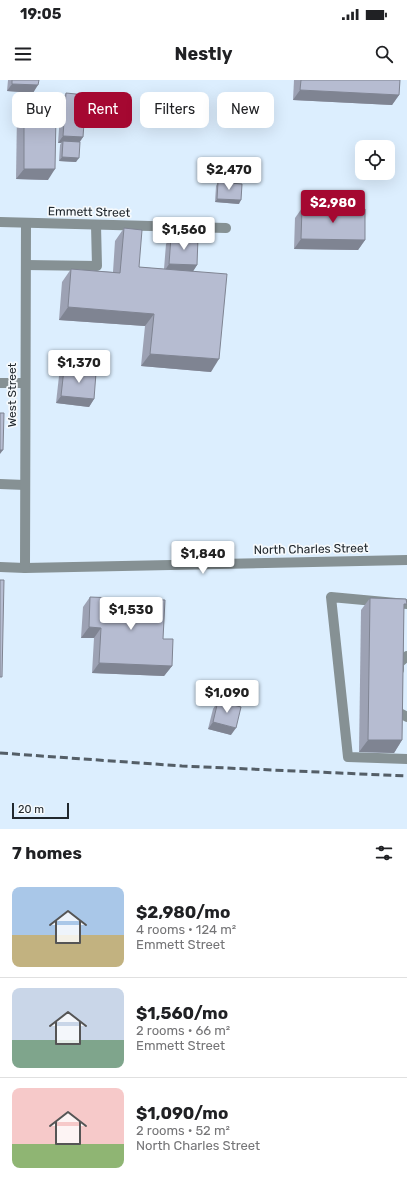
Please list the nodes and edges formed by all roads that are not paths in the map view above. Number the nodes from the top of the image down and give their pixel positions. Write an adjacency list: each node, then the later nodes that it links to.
1 (0, 222): 2 (street, Emmett Street)
2 (26, 223): 3 (street, Emmett Street); 5 (street, West Street)
3 (96, 225): 4 (street, Emmett Street); 5 (street)
4 (226, 228)
5 (26, 265): 7 (street, West Street)
6 (0, 383): 7 (street)
7 (25, 383): 9 (street, West Street)
8 (0, 484): 9 (street)
9 (25, 485): 12 (street, West Street)
10 (407, 560): 12 (street, North Charles Street)
11 (0, 567): 12 (street, North Charles Street)
12 (25, 568)
13 (407, 604): 18 (street)
14 (407, 656): 15 (street)
15 (399, 677)
16 (398, 691): 17 (street)
17 (407, 717)
18 (407, 759)

